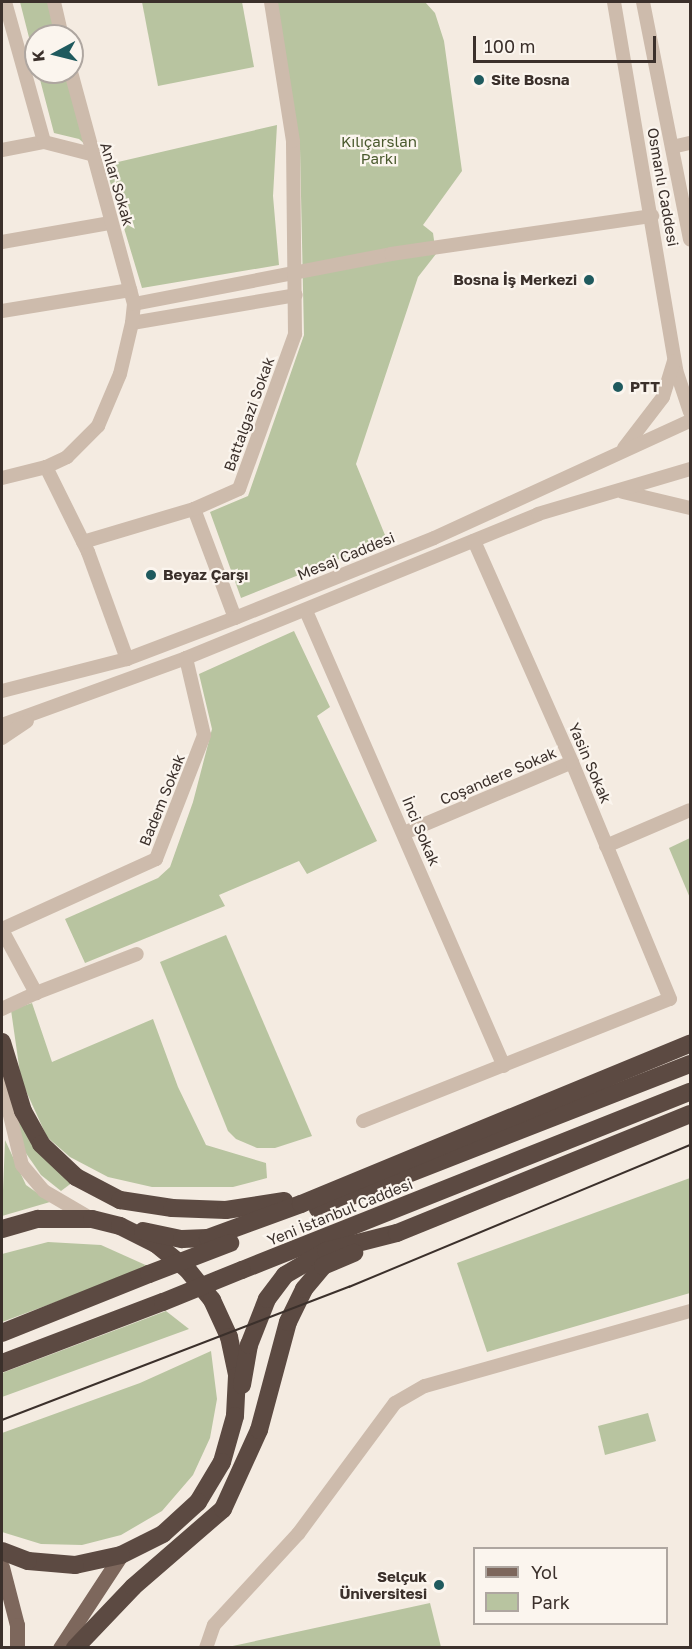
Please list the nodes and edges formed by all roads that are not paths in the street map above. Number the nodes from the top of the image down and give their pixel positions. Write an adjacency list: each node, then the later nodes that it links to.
1 (5, 2): 8 (street)
2 (54, 2): 6 (street)
3 (271, 2): 18 (street, Battalgazi Sokak)
4 (614, 2): 14 (street, Osmanlı Caddesi)
5 (643, 2): 10 (street, Osmanlı Caddesi)
6 (59, 24)
7 (74, 84): 12 (street, Anlar Sokak)
8 (44, 141): 11 (street); 12 (street)
9 (690, 143): 10 (street)
10 (672, 147): 13 (street, Osmanlı Caddesi)
11 (2, 150)
12 (91, 154): 15 (street, Anlar Sokak)
13 (686, 194): 16 (street, Osmanlı Caddesi)
14 (652, 216): 18 (street); 23 (street, Osmanlı Caddesi)
15 (110, 223): 17 (street); 20 (street, Anlar Sokak)
16 (690, 239)
17 (2, 242)
18 (296, 271): 19 (street, Battalgazi Sokak); 20 (street)
19 (296, 295): 22 (street); 32 (street, Battalgazi Sokak)
20 (132, 297): 21 (street); 22 (street)
21 (2, 311)
22 (132, 323): 27 (street)
23 (675, 360): 24 (street, Osmanlı Caddesi); 26 (street)
24 (690, 412)
25 (690, 421): 26 (street, Mesaj Caddesi)
26 (621, 452): 36 (street, Mesaj Caddesi)
27 (46, 467): 29 (street); 33 (street)
28 (690, 469): 30 (street)
29 (2, 478)
30 (621, 491): 31 (street); 34 (street)
31 (690, 508)
32 (194, 509): 33 (street, Battalgazi Sokak); 36 (street)
33 (83, 542): 38 (street)
34 (474, 542): 35 (street); 43 (street, Yasin Sokak)
35 (306, 611): 37 (street); 45 (street, İnci Sokak)
36 (235, 618): 38 (street, Mesaj Caddesi)
37 (186, 658): 40 (street); 47 (street, Badem Sokak)
38 (127, 659): 39 (street, Mesaj Caddesi)
39 (2, 692)
40 (41, 711): 41 (street); 42 (street)
41 (2, 724)
42 (2, 738)
43 (572, 762): 45 (street, Coşandere Sokak); 46 (street, Yasin Sokak)
44 (690, 810): 46 (street)
45 (404, 833): 54 (street, İnci Sokak)
46 (606, 846): 54 (street, Yasin Sokak)
47 (2, 930): 49 (street, Badem Sokak)
48 (137, 954): 49 (street)
49 (36, 993): 50 (street)
50 (2, 1008)
51 (2, 1042): 59 (highway)
52 (690, 1044): 59 (highway)
53 (690, 1064): 65 (highway, Yeni İstanbul Caddesi, bridge)
54 (504, 1065): 58 (street)
55 (2, 1082): 60 (street)
56 (690, 1092): 66 (highway, Yeni İstanbul Caddesi, bridge)
57 (690, 1114): 63 (highway)
58 (363, 1122)
59 (341, 1186): 61 (highway)
60 (92, 1219): 61 (highway); 62 (highway)
61 (120, 1226): 67 (highway)
62 (2, 1229)
63 (398, 1233): 67 (highway); 73 (highway)
64 (690, 1311): 74 (street)
65 (2, 1333)
66 (2, 1363)
67 (236, 1416): 69 (highway)
68 (2, 1551): 69 (highway)
69 (121, 1555): 72 (main road)
70 (2, 1567): 71 (main road)
71 (16, 1647)
72 (60, 1647)
73 (75, 1647)
74 (206, 1647)

